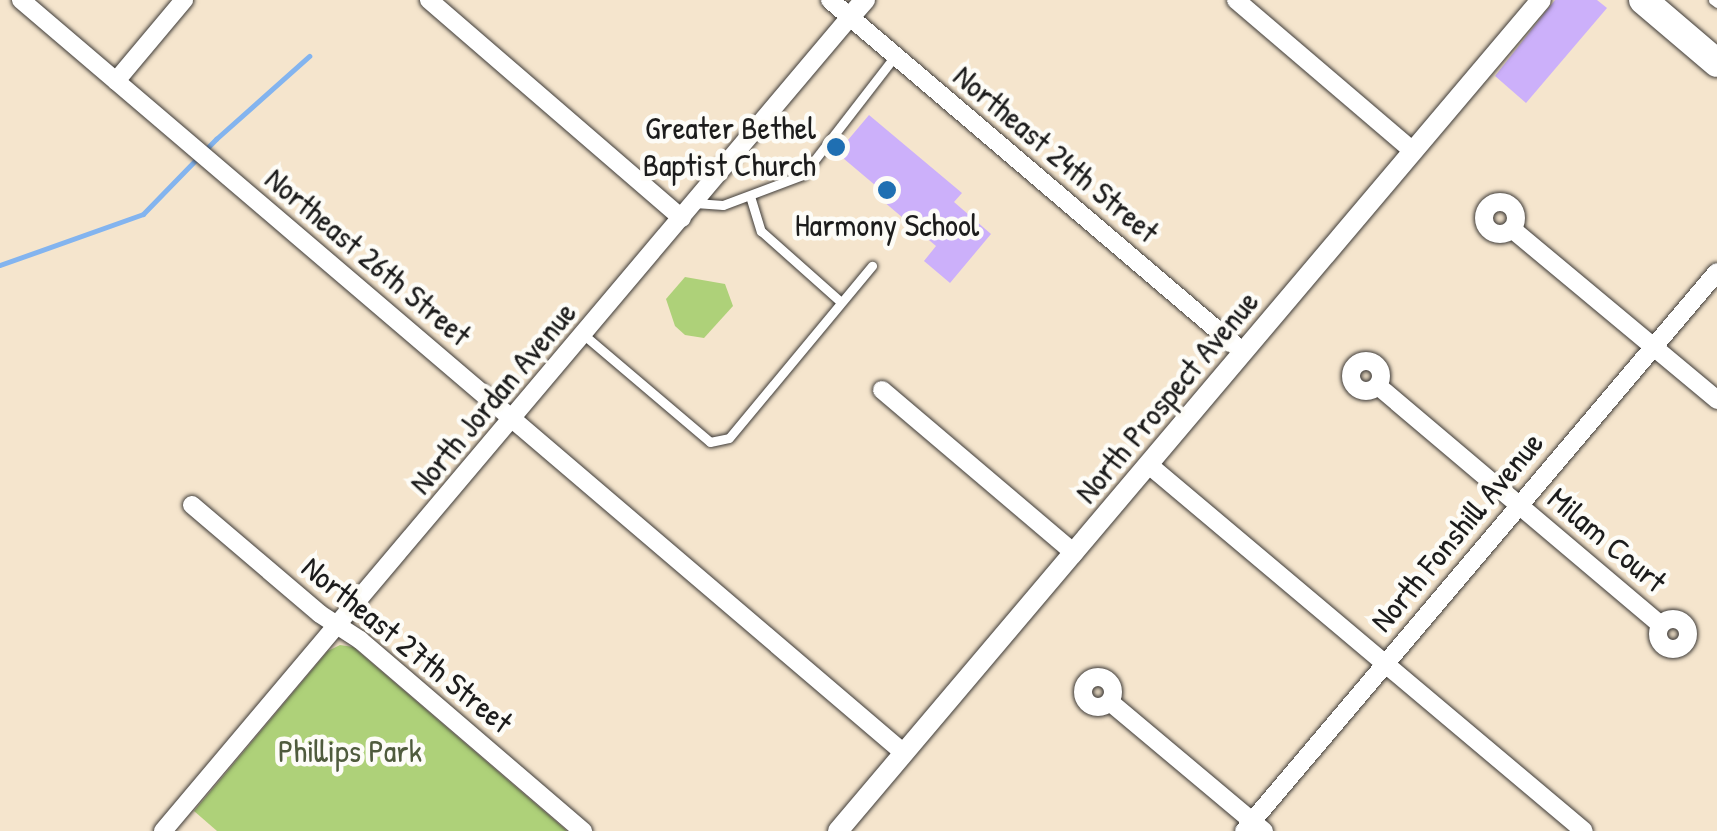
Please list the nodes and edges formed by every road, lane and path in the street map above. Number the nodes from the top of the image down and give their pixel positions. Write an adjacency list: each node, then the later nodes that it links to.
1 (20, 0): 12 (street, Northeast 26th Street)
2 (184, 0): 12 (street)
3 (429, 0): 15 (street)
4 (830, 0): 9 (street, Northeast 24th Street)
5 (865, 0): 9 (street, North Jordan Avenue)
6 (1236, 0): 13 (street)
7 (1541, 0): 13 (street, North Prospect Avenue)
8 (1643, 0): 11 (main road)
9 (850, 17): 10 (street, Northeast 24th Street); 15 (street, North Jordan Avenue)
10 (895, 56): 14 (lane); 22 (street, Northeast 24th Street)
11 (1717, 63)
12 (116, 82): 26 (street, Northeast 26th Street)
13 (1414, 151): 22 (street, North Prospect Avenue)
14 (750, 196): 15 (lane); 19 (lane)
15 (688, 211): 20 (street, North Jordan Avenue)
16 (1512, 229): 21 (street)
17 (872, 266): 19 (lane)
18 (1717, 272): 21 (street, North Fonshill Avenue)
19 (841, 302): 20 (lane)
20 (584, 335): 26 (street, North Jordan Avenue)
21 (1653, 347): 25 (street); 29 (street, North Fonshill Avenue)
22 (1243, 352): 27 (street, North Prospect Avenue)
23 (1378, 386): 29 (street, Milam Court)
24 (882, 390): 30 (street)
25 (1717, 400)
26 (514, 420): 32 (street, North Jordan Avenue); 35 (street, Northeast 26th Street)
27 (1149, 465): 30 (street, North Prospect Avenue); 33 (street)
28 (192, 505): 32 (street, Northeast 27th Street)
29 (1519, 505): 31 (street, Milam Court); 33 (street, North Fonshill Avenue)
30 (1074, 553): 35 (street, North Prospect Avenue)
31 (1661, 624)
32 (339, 626): 37 (street, North Jordan Avenue); 38 (street, Northeast 27th Street)
33 (1385, 664): 36 (street, North Fonshill Avenue); 40 (street)
34 (1110, 702): 36 (street)
35 (904, 753): 39 (street, North Prospect Avenue)
36 (1253, 828)
37 (163, 831)
38 (583, 831)
39 (838, 831)
40 (1584, 831)

